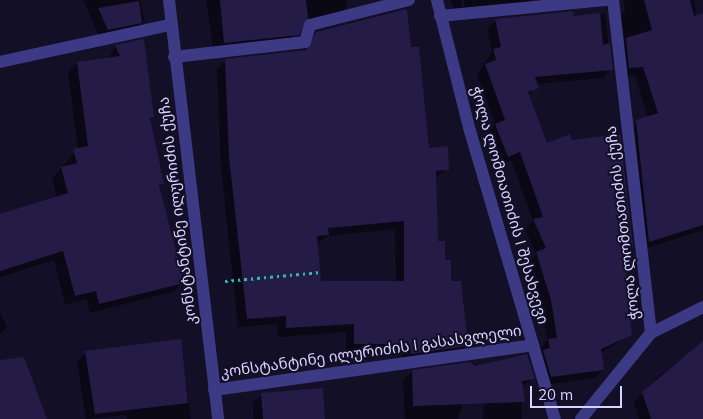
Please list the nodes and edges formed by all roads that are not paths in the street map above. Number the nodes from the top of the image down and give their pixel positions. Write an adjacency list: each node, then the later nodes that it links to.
1 (169, 0): 7 (street, კონსტანტინე ილურიძის ქუჩა)
2 (409, 0): 8 (street)
3 (437, 0): 6 (street, ჭოლა ლომთათიძის I შესახვევი)
4 (606, 0): 6 (street)
5 (613, 0): 11 (street, ჭოლა ლომთათიძის ქუჩა)
6 (440, 16): 12 (street, ჭოლა ლომთათიძის I შესახვევი)
7 (170, 25): 8 (street, კონსტანტინე ილურიძის ქუჩა); 9 (street)
8 (174, 57): 13 (street, კონსტანტინე ილურიძის ქუჩა)
9 (0, 62)
10 (703, 308): 11 (street)
11 (651, 333): 16 (street, ჭოლა ლომთათიძის ქუჩა)
12 (533, 345): 13 (street, კონსტანტინე ილურიძის I გასასვლელი); 15 (street, ჭოლა ლომთათიძის I შესახვევი)
13 (214, 390): 14 (street, კონსტანტინე ილურიძის ქუჩა)
14 (218, 419)
15 (556, 419)
16 (581, 419)

